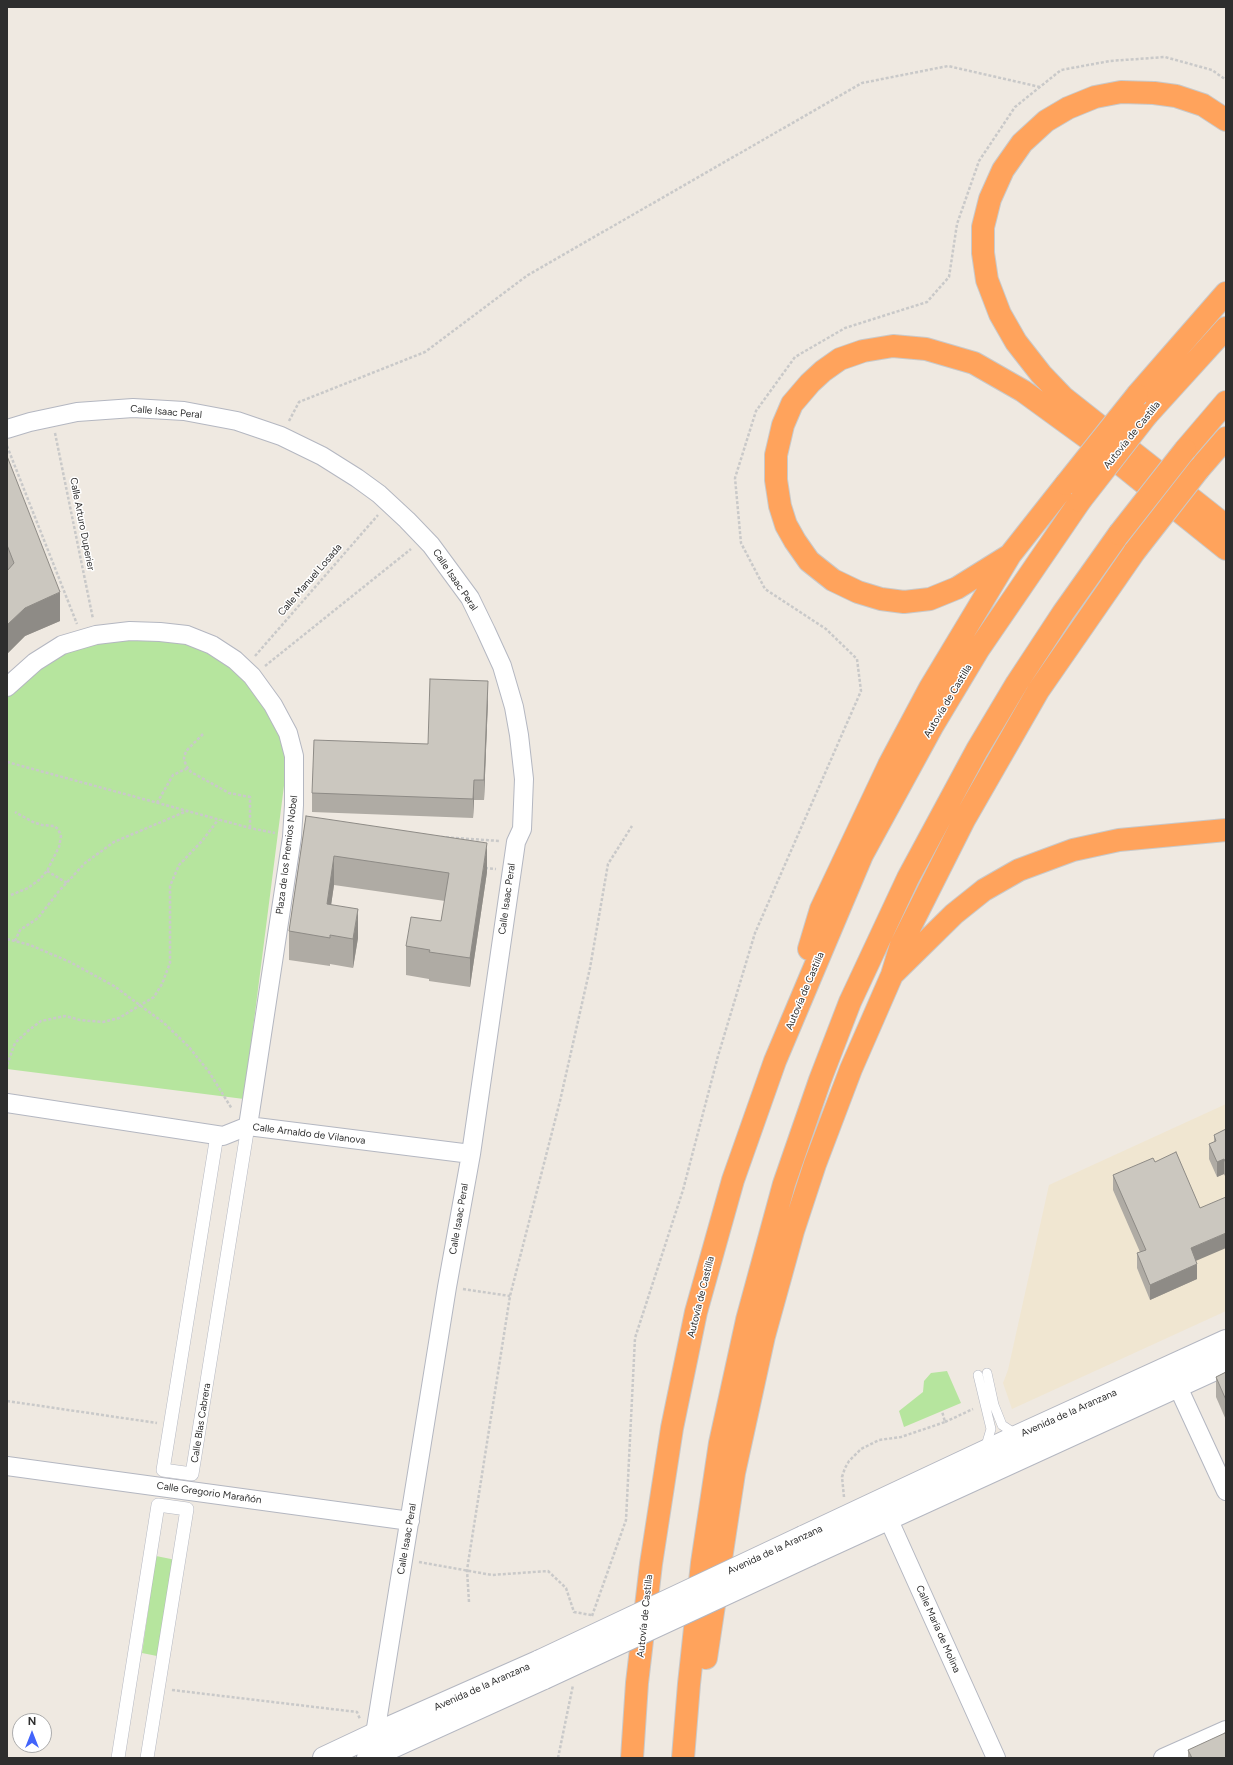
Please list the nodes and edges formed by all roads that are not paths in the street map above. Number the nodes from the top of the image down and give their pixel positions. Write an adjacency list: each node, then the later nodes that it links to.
1 (1226, 120): 7 (highway)
2 (1226, 293): 9 (highway, bridge)
3 (1226, 328): 13 (highway, Autovía de Castilla, bridge)
4 (1226, 402): 34 (highway, bridge)
5 (7, 429): 17 (street, Calle Isaac Peral)
6 (1226, 438): 12 (highway, bridge)
7 (1226, 526)
8 (1226, 549): 9 (highway)
9 (1010, 556): 13 (highway)
10 (7, 687): 15 (street, Plaza de los Premios Nobel)
11 (1226, 830): 12 (highway)
12 (892, 975): 35 (highway)
13 (775, 1061): 33 (highway, Autovía de Castilla)
14 (7, 1103): 16 (street)
15 (248, 1126): 16 (street, Calle Arnaldo de Vilanova); 16 (street, Calle Blas Cabrera); 17 (street, Calle Arnaldo de Vilanova)
16 (220, 1136)
17 (471, 1154): 26 (street, Calle Isaac Peral)
18 (1226, 1341): 21 (street, Avenida de la Aranzana)
19 (1226, 1364): 20 (street, Avenida de la Aranzana)
20 (1178, 1387): 24 (street); 25 (street, Avenida de la Aranzana)
21 (1018, 1436): 22 (street, Avenida de la Aranzana); 22 (lane)
22 (984, 1452): 25 (street, Avenida de la Aranzana)
23 (7, 1466): 26 (street, Calle Gregorio Marañón)
24 (1226, 1491)
25 (884, 1510): 27 (street, Avenida de la Aranzana); 27 (street, Avenida de la Aranzana); 36 (street, Calle María de Molina)
26 (410, 1521): 29 (street, Calle Isaac Peral)
27 (807, 1545): 29 (street, Avenida de la Aranzana, bridge)
28 (1226, 1730): 37 (street)
29 (369, 1750): 32 (street, Avenida de la Aranzana)
30 (118, 1758): 31 (street)
31 (147, 1758)
32 (324, 1758)
33 (632, 1758)
34 (683, 1758)
35 (693, 1758)
36 (996, 1758)
37 (1164, 1758)

